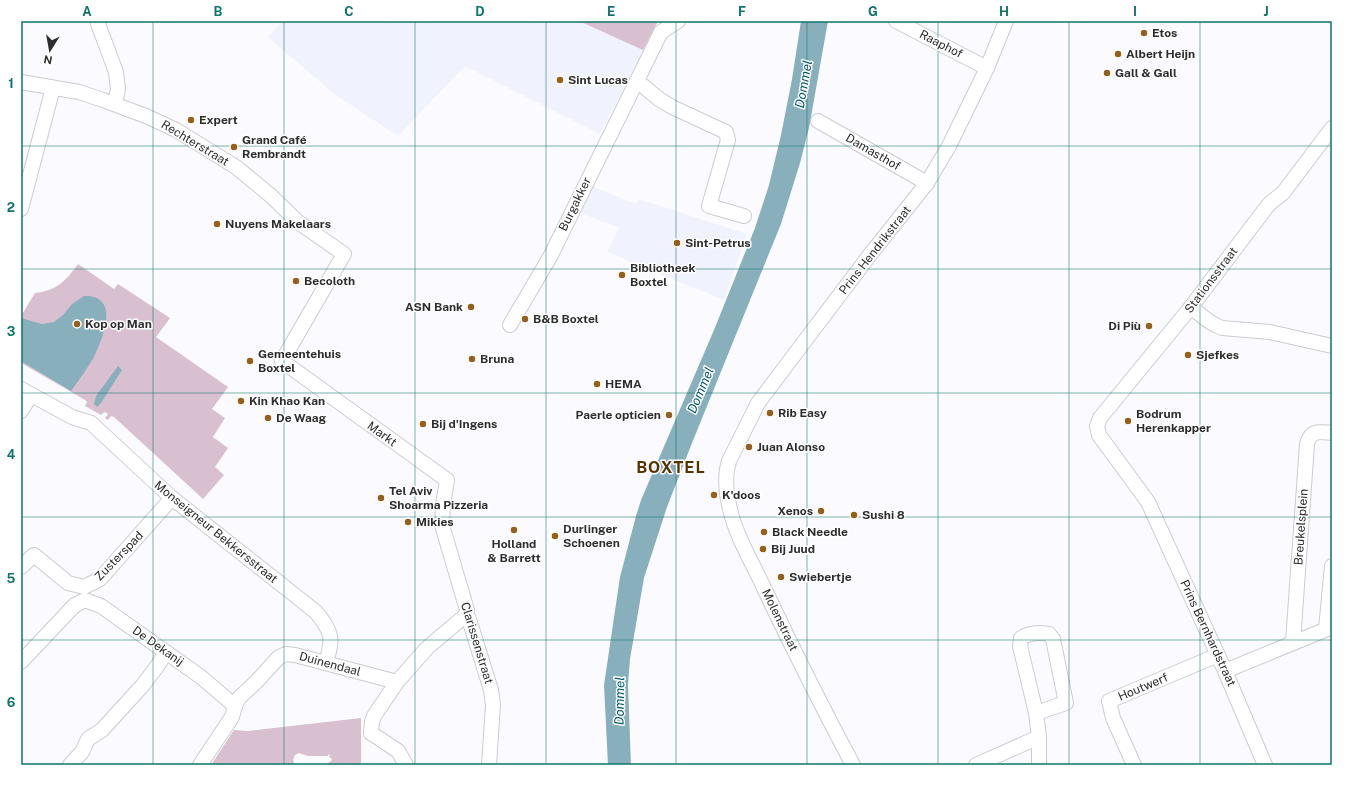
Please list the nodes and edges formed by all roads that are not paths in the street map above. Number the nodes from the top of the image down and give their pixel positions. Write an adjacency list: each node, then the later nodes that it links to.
1 (97, 21): 9 (street)
2 (678, 21): 6 (street, Burgakker)
3 (896, 21): 5 (street, Raaphof)
4 (1006, 21): 5 (street, Prins Hendrikstraat)
5 (987, 68): 12 (street, Prins Hendrikstraat)
6 (637, 81): 14 (street); 16 (street, Burgakker)
7 (21, 82): 8 (street, Rechterstraat)
8 (52, 88): 9 (street, Rechterstraat); 13 (street)
9 (115, 103): 18 (street, Rechterstraat)
10 (818, 121): 12 (street, Damasthof)
11 (1332, 128): 15 (street, Stationsstraat)
12 (927, 183): 23 (street, Prins Hendrikstraat)
13 (21, 209)
14 (744, 216)
15 (1191, 306): 17 (street); 22 (street, Stationsstraat)
16 (510, 325)
17 (1332, 346)
18 (282, 360): 25 (street, Markt)
19 (26, 392): 20 (street, Monseigneur Bekkersstraat); 24 (street, Monseigneur Bekkersstraat)
20 (21, 412)
21 (1332, 433): 30 (street, Breukelsplein)
22 (1099, 435): 32 (street, Prins Bernhardstraat)
23 (727, 469): 44 (street, Molenstraat)
24 (172, 498): 27 (street, Zusterspad); 34 (street, Monseigneur Bekkersstraat)
25 (442, 524): 28 (street, Clarissenstraat)
26 (1332, 566): 29 (street)
27 (21, 567)
28 (466, 615): 36 (street); 43 (street, Clarissenstraat)
29 (1329, 628): 30 (street)
30 (1293, 642): 35 (street)
31 (166, 652): 33 (street, De Dekanij); 37 (street, De Dekanij); 40 (street)
32 (1218, 655): 35 (street, Prins Bernhardstraat); 47 (street, Houtwerf)
33 (21, 662)
34 (326, 663): 36 (street, Duinendaal); 37 (street, Duinendaal)
35 (1225, 671): 48 (street, Prins Bernhardstraat)
36 (397, 682): 42 (street)
37 (235, 706): 41 (street, Duinendaal)
38 (1036, 713): 38 (street); 39 (street)
39 (1039, 737): 45 (street); 46 (street)
40 (70, 765)
41 (200, 765)
42 (406, 765)
43 (488, 765)
44 (853, 765)
45 (976, 765)
46 (1039, 765)
47 (1134, 765)
48 (1265, 765)

